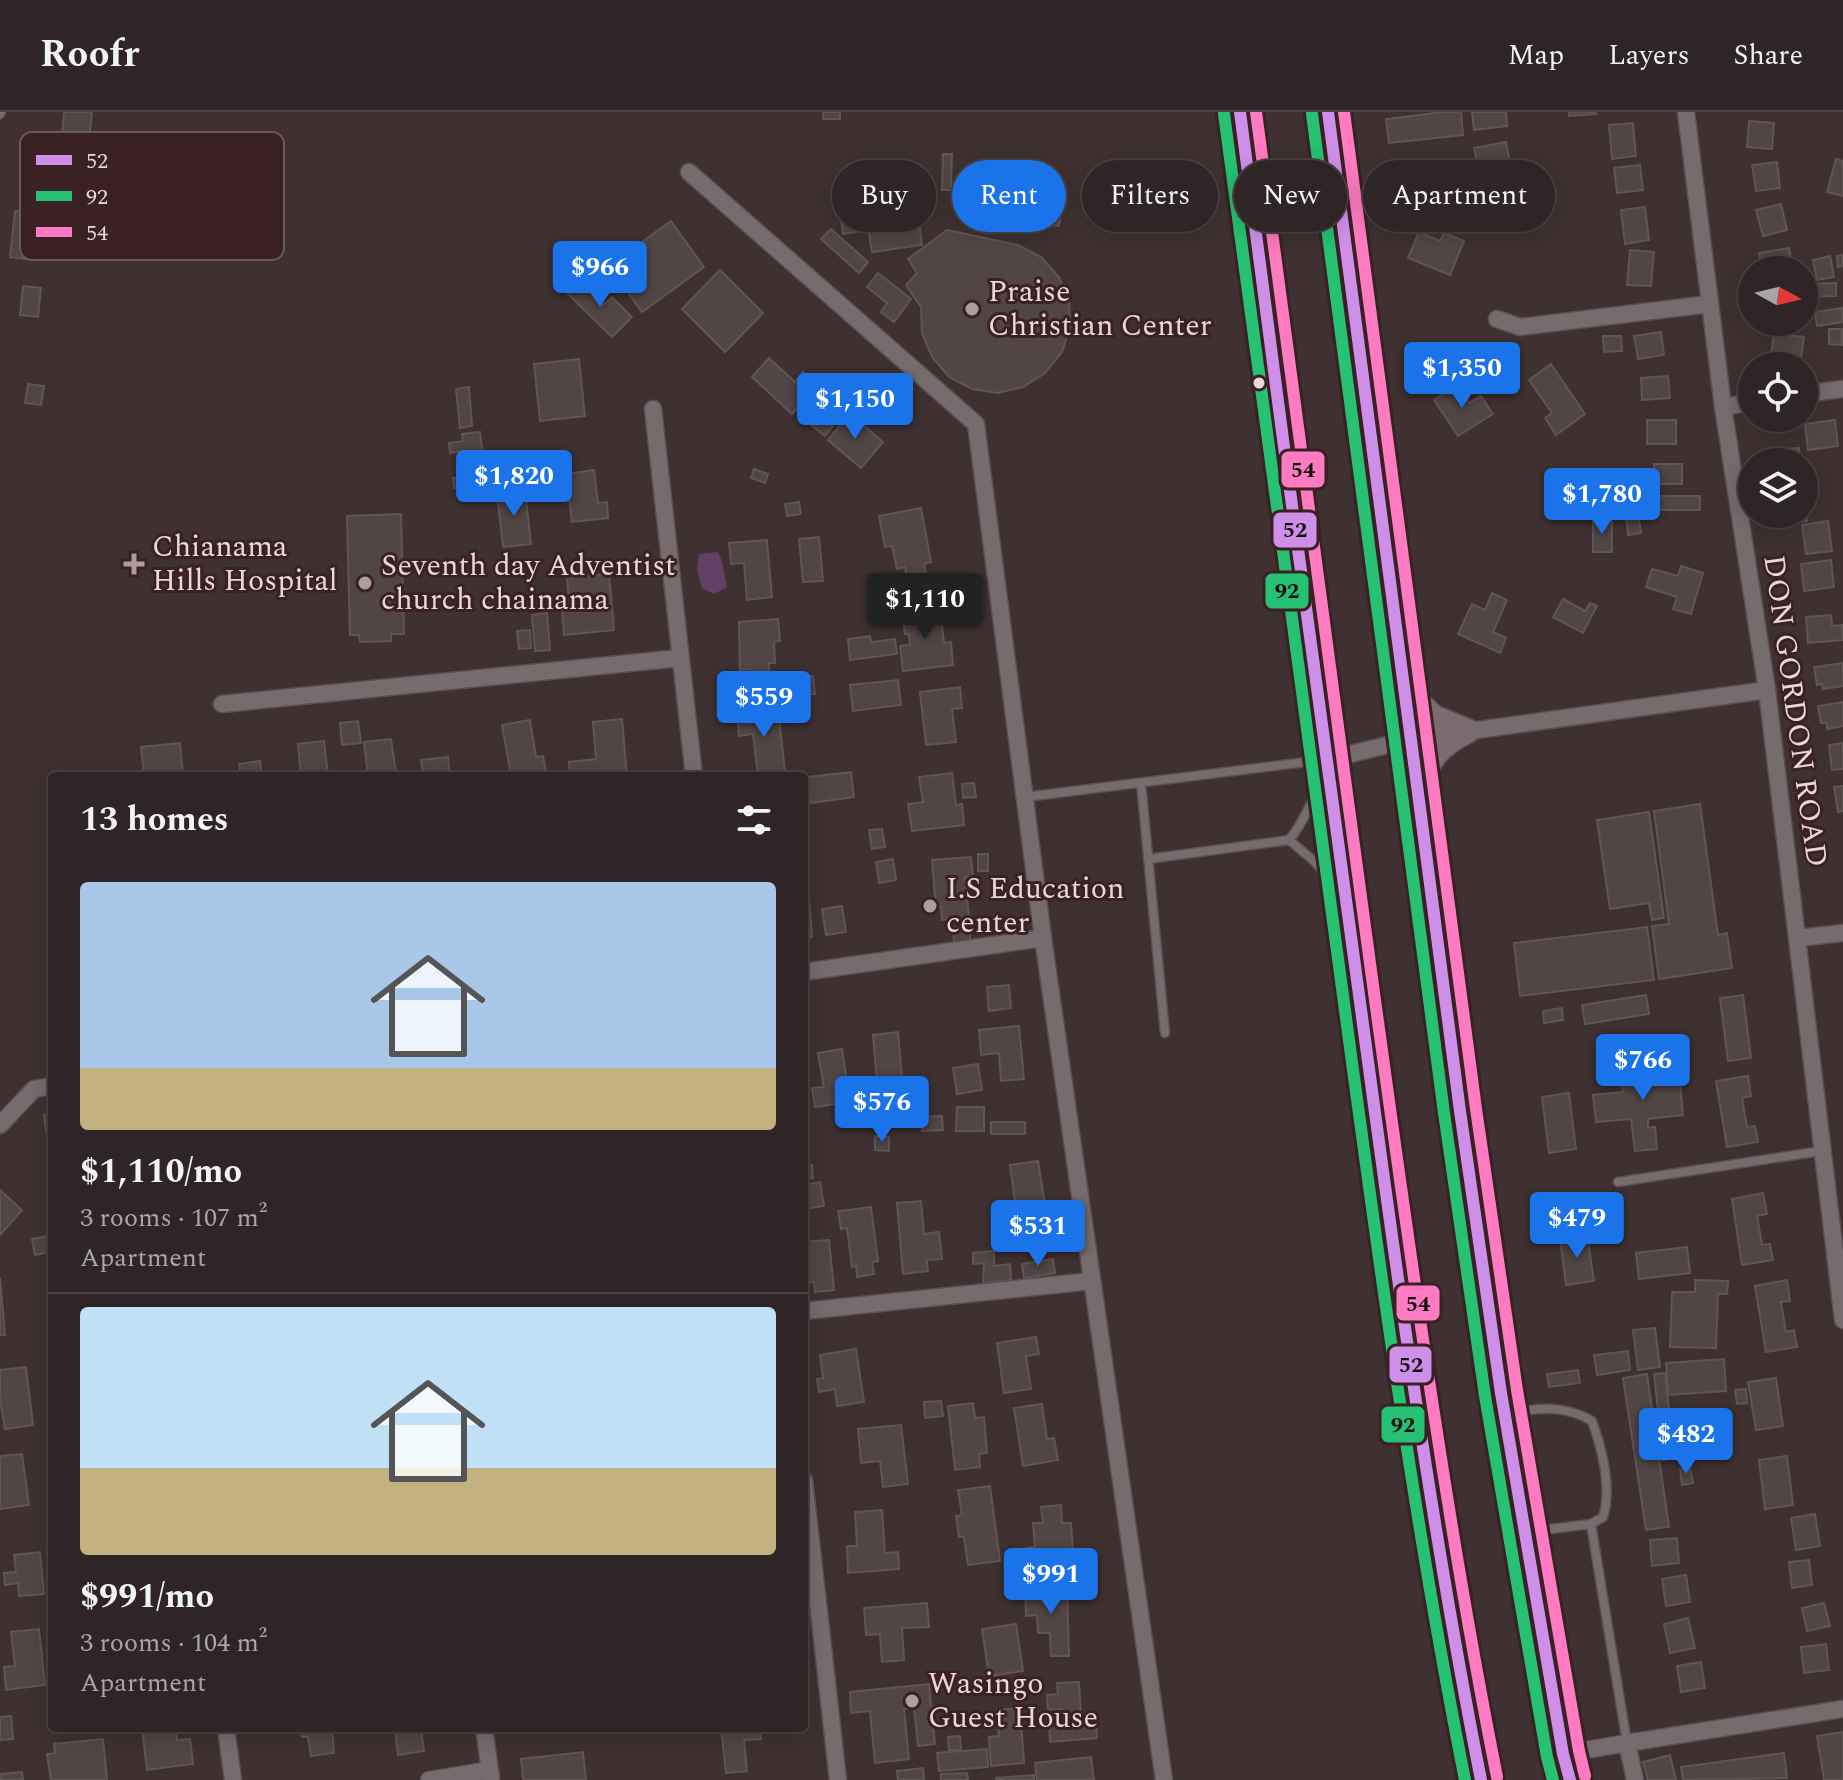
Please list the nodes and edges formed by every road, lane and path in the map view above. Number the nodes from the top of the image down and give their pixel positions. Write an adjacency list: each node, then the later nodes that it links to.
1 (1240, 112): 18 (main road)
2 (1328, 112): 13 (main road)
3 (1687, 112): 5 (street, DON GORDON ROAD)
4 (689, 172): 22 (street)
5 (1710, 304): 6 (street); 10 (street, DON GORDON ROAD)
6 (1497, 319)
7 (1843, 389): 8 (street)
8 (1818, 392)
9 (1738, 404): 10 (street)
10 (1723, 407): 14 (street, DON GORDON ROAD)
11 (653, 409): 12 (street)
12 (680, 658): 15 (street); 19 (street)
13 (1405, 690): 16 (main road); 17 (main road)
14 (1767, 690): 16 (street); 28 (street, DON GORDON ROAD)
15 (222, 704)
16 (1467, 731): 17 (street); 21 (main road)
17 (1412, 739): 18 (street); 21 (main road)
18 (1327, 768): 20 (lane); 23 (lane); 25 (main road)
19 (694, 772)
20 (1141, 783): 22 (lane); 24 (lane)
21 (1419, 794): 38 (main road)
22 (1025, 797): 27 (street)
23 (1289, 840): 24 (lane); 25 (lane)
24 (1148, 859): 30 (lane)
25 (1345, 894): 52 (main road)
26 (1843, 933): 28 (street)
27 (1043, 938): 29 (street); 35 (street)
28 (1797, 938): 33 (street, DON GORDON ROAD)
29 (808, 971)
30 (1165, 1033)
31 (48, 1087): 32 (street)
32 (0, 1125)
33 (1821, 1151): 34 (lane); 37 (street, DON GORDON ROAD)
34 (1618, 1182)
35 (1092, 1281): 36 (street); 51 (street)
36 (808, 1311)
37 (1843, 1320)
38 (1504, 1415): 40 (lane); 41 (main road)
39 (808, 1515): 50 (street)
40 (1591, 1524): 41 (lane); 45 (lane)
41 (1525, 1532): 46 (main road)
42 (1843, 1709): 45 (street)
43 (227, 1732): 48 (street)
44 (485, 1732): 47 (street)
45 (1627, 1743): 46 (street); 54 (street)
46 (1563, 1754): 53 (main road)
47 (490, 1775): 49 (street)
48 (233, 1780)
49 (429, 1780)
50 (838, 1780)
51 (1164, 1780)
52 (1481, 1780)
53 (1570, 1780)
54 (1635, 1780)

